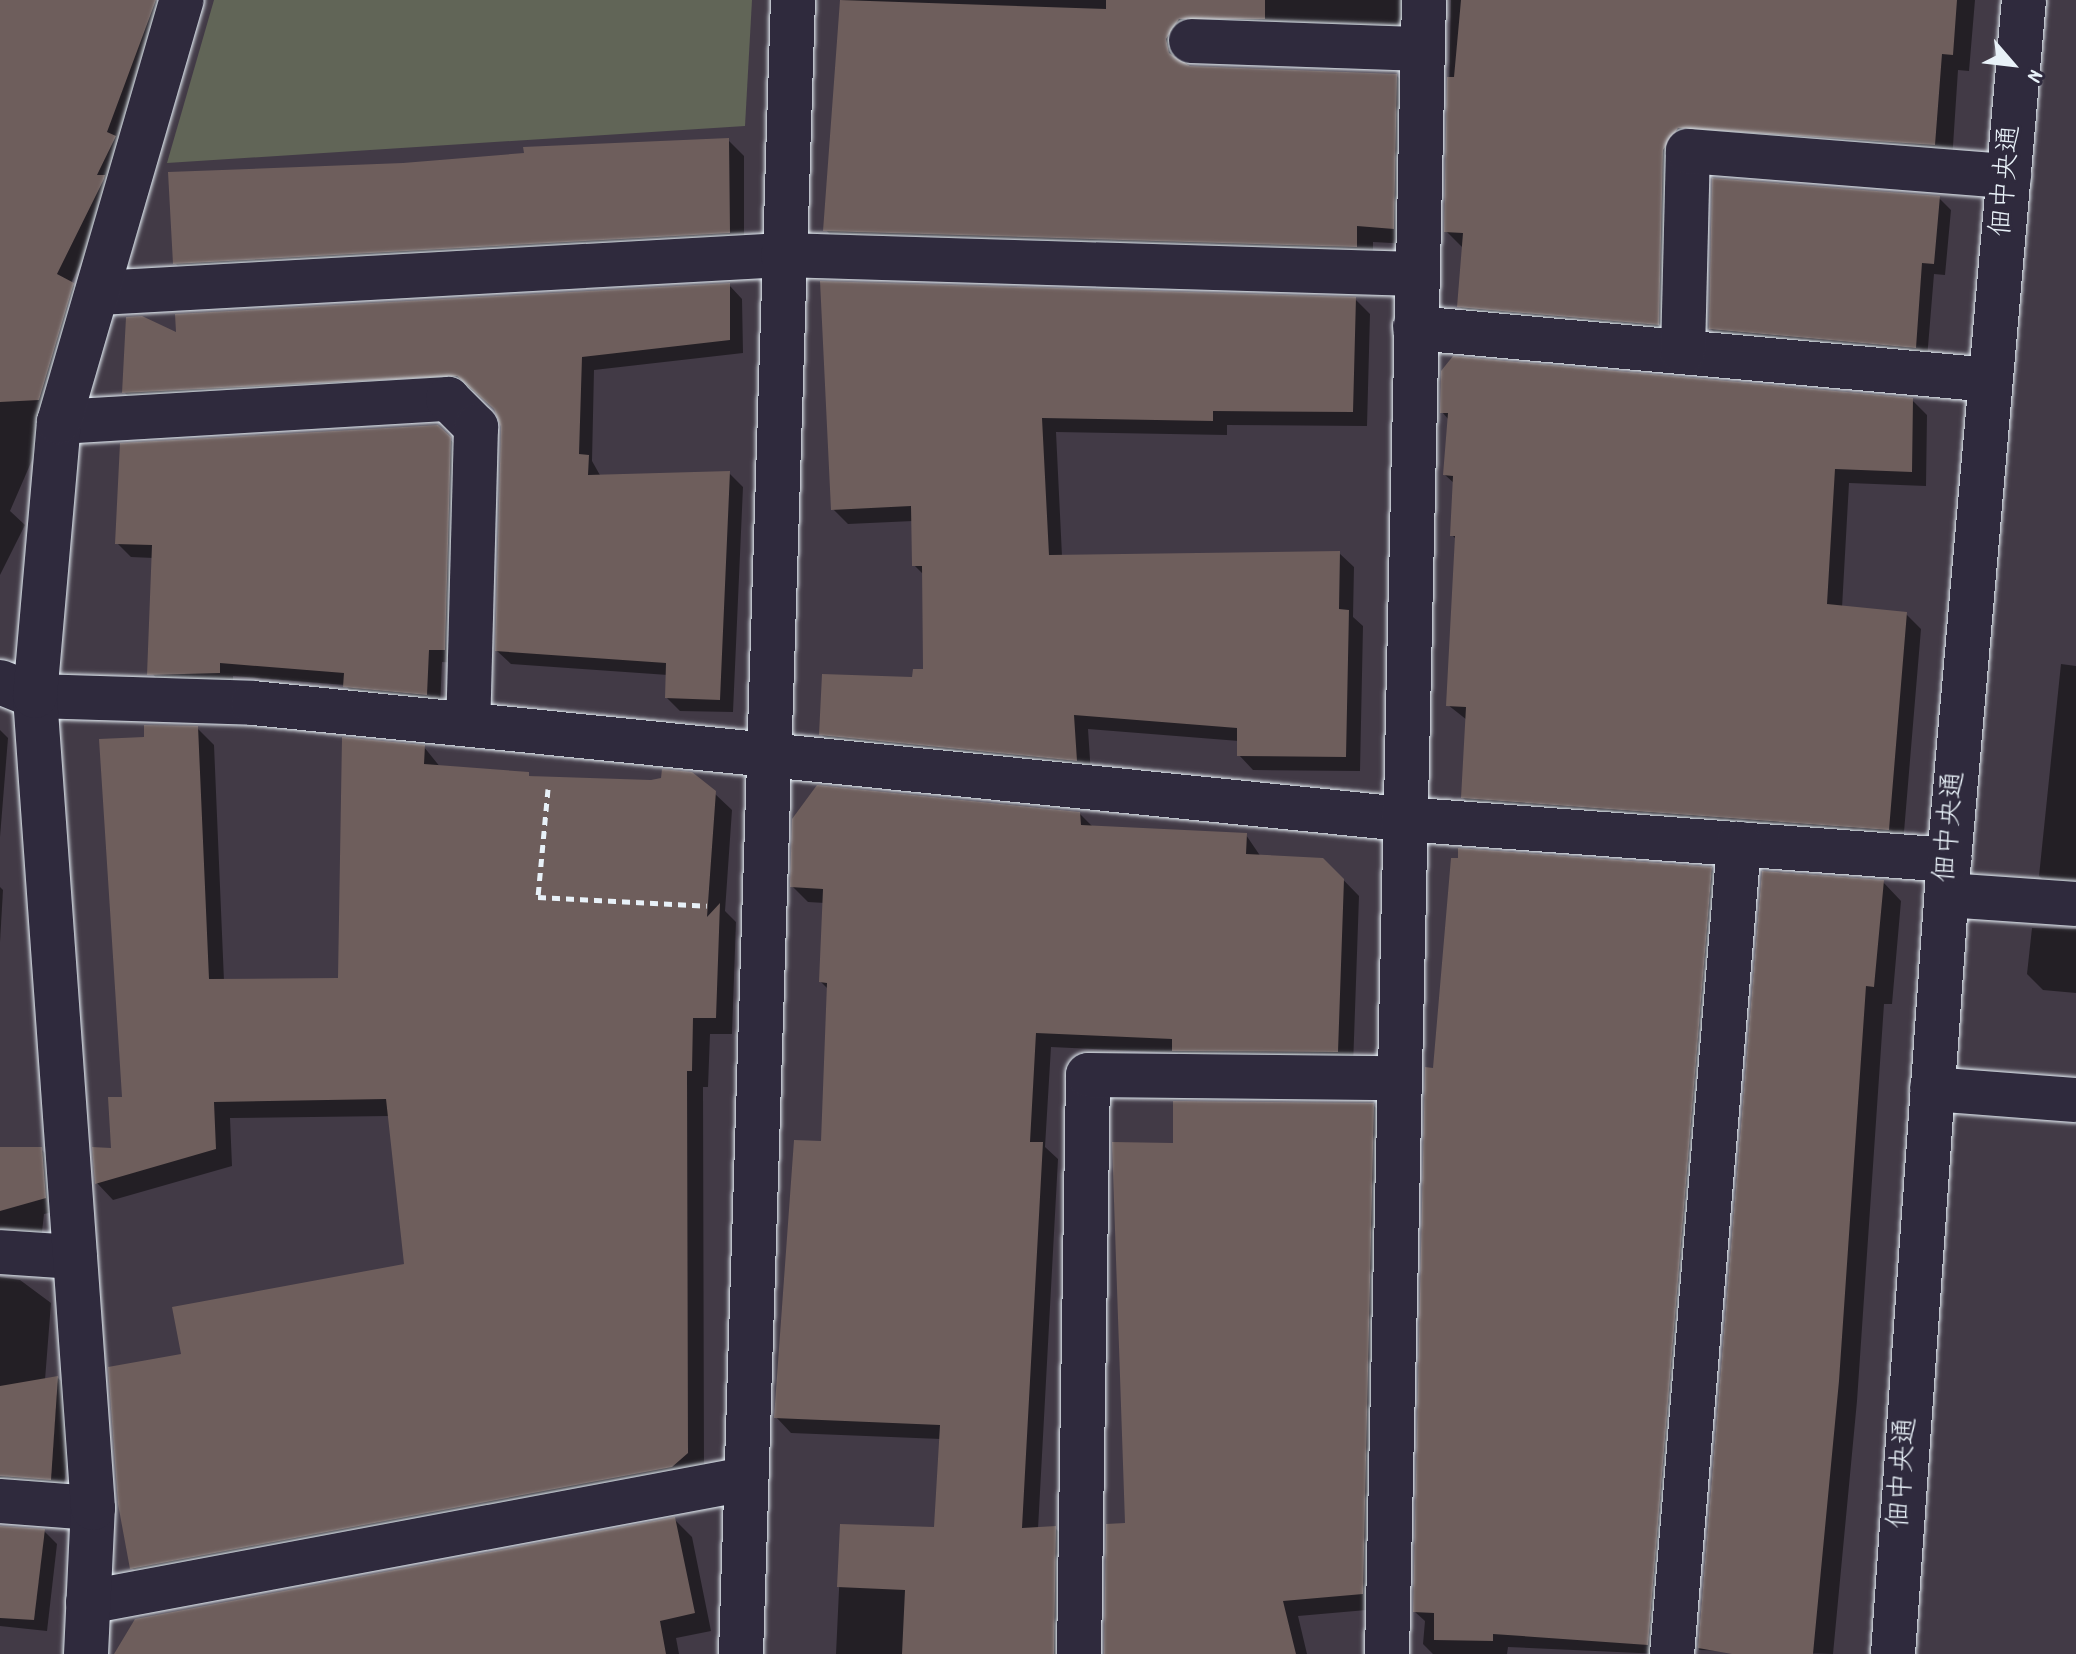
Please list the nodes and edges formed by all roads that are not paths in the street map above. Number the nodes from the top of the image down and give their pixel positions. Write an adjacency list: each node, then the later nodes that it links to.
1 (182, 0): 10 (street)
2 (793, 0): 8 (street)
3 (1424, 0): 6 (street)
4 (2024, 0): 7 (street, 佃中央通)
5 (1191, 41): 6 (street)
6 (1423, 49): 9 (street)
7 (2009, 176): 12 (street); 13 (street, 佃中央通)
8 (783, 255): 9 (street); 10 (street); 17 (street)
9 (1417, 274): 11 (street)
10 (99, 293): 14 (street)
11 (1415, 328): 12 (street); 18 (street)
12 (1683, 352): 13 (street)
13 (1991, 380): 20 (street, 佃中央通)
14 (59, 422): 15 (street); 16 (street)
15 (18, 689): 16 (street); 26 (street)
16 (468, 724): 17 (street)
17 (765, 753): 18 (street); 27 (street)
18 (1403, 819): 19 (street); 22 (street)
19 (1739, 844): 20 (street); 35 (street)
20 (1948, 877): 21 (street); 23 (street, 佃中央通)
21 (2076, 904)
22 (1397, 1078): 33 (street); 34 (street)
23 (1932, 1089): 24 (street); 36 (street, 佃中央通)
24 (2076, 1100)
25 (0, 1252): 26 (street)
26 (75, 1257): 29 (street)
27 (745, 1479): 30 (street); 32 (street)
28 (0, 1501): 29 (street)
29 (93, 1508): 30 (street)
30 (88, 1602): 31 (street)
31 (86, 1654)
32 (741, 1654)
33 (1079, 1654)
34 (1387, 1654)
35 (1672, 1654)
36 (1893, 1654)

